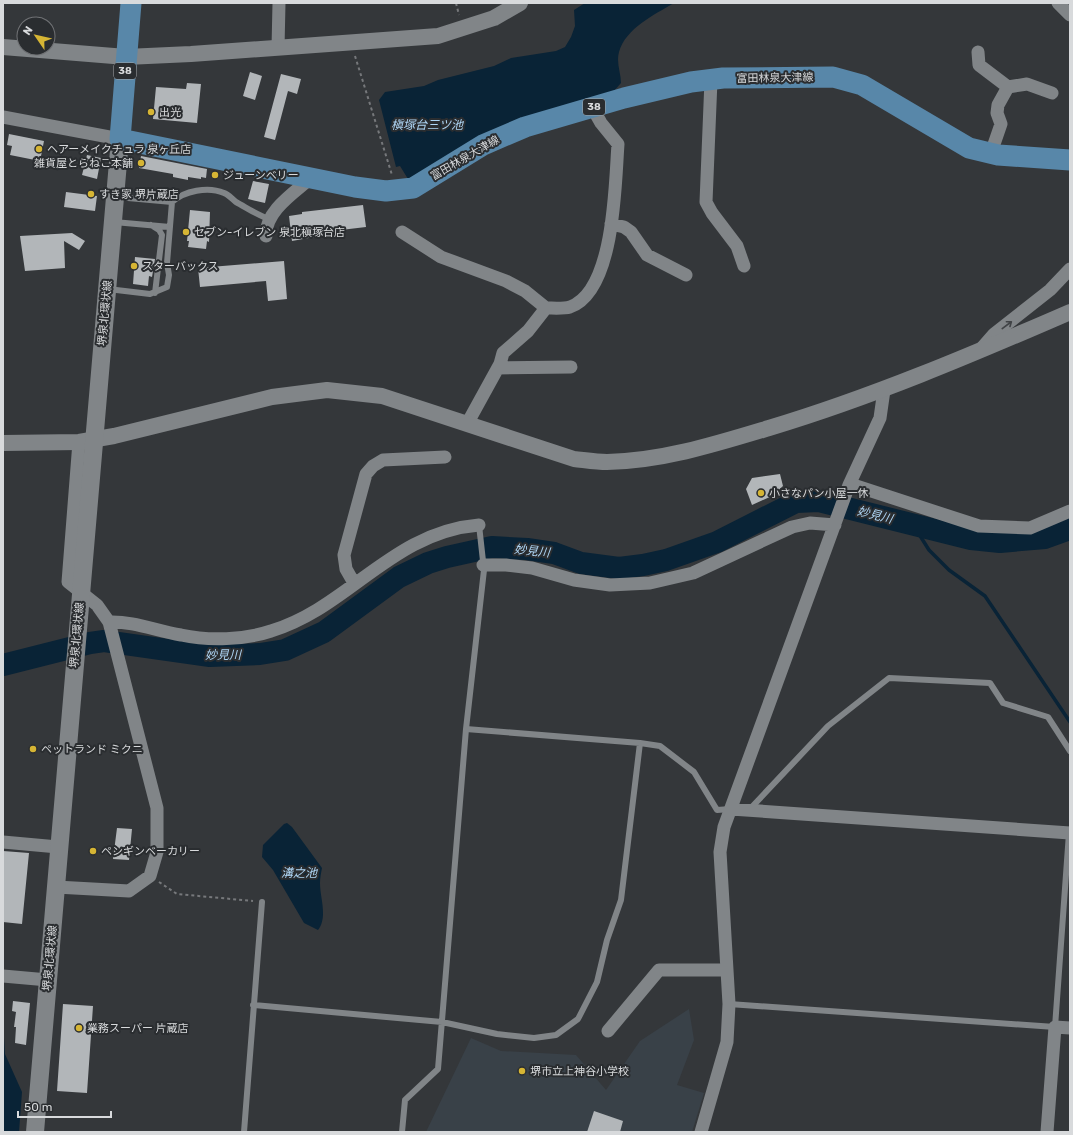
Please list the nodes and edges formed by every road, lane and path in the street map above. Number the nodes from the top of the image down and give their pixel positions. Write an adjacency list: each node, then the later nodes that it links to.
1 (131, 3): 10 (main road, 38)
2 (279, 3): 8 (street)
3 (520, 3): 6 (street)
4 (1058, 3): 5 (street)
5 (1070, 15)
6 (351, 42): 8 (street); 19 (path)
7 (3, 46): 10 (street)
8 (278, 48): 10 (street)
9 (978, 52): 12 (street)
10 (126, 57): 16 (main road, 38)
11 (711, 80): 14 (main road, 富田林泉大津線 / 38); 17 (main road, 富田林泉大津線 / 38); 30 (street)
12 (1008, 87): 13 (street); 17 (street)
13 (1052, 93)
14 (592, 107): 20 (main road, 富田林泉大津線 / 38); 25 (street)
15 (3, 117): 16 (street)
16 (120, 139): 20 (main road, 富田林泉大津線 / 38); 21 (main road, 堺泉北環状線)
17 (991, 153): 18 (main road, 富田林泉大津線 / 38)
18 (1070, 160)
19 (392, 175)
20 (311, 178): 23 (street)
21 (115, 197): 22 (lane); 24 (main road, 堺泉北環状線)
22 (172, 202): 23 (lane); 27 (lane)
23 (269, 219): 29 (street)
24 (113, 222): 26 (lane); 33 (main road, 堺泉北環状線)
25 (611, 224): 32 (street); 35 (street)
26 (151, 225): 27 (lane); 34 (lane)
27 (170, 227): 34 (lane)
28 (402, 232): 35 (street)
29 (266, 236)
30 (744, 266)
31 (1070, 269): 37 (street, one-way to 31)
32 (686, 275)
33 (107, 293): 34 (lane); 59 (main road, 堺泉北環状線)
34 (155, 293)
35 (546, 308): 39 (street)
36 (1070, 312): 37 (street)
37 (979, 352): 40 (street)
38 (571, 367): 39 (street)
39 (498, 368): 41 (street)
40 (884, 390): 41 (street); 45 (street)
41 (467, 424): 42 (street)
42 (79, 442): 43 (street); 51 (street)
43 (3, 443)
44 (445, 456): 50 (street)
45 (850, 484): 46 (street); 47 (street)
46 (1070, 511)
47 (835, 524): 49 (street); 55 (street)
48 (479, 525): 49 (lane); 50 (street)
49 (483, 565): 52 (lane)
50 (354, 583): 51 (street)
51 (109, 622): 60 (street)
52 (466, 729): 53 (lane); 68 (lane)
53 (640, 743): 55 (lane); 68 (lane)
54 (1070, 751): 56 (lane)
55 (731, 809): 56 (street); 63 (street)
56 (749, 810): 57 (street)
57 (1070, 833): 69 (lane)
58 (3, 842): 59 (street)
59 (58, 847): 61 (main road, 堺泉北環状線)
60 (150, 876): 61 (street); 62 (path)
61 (56, 887): 65 (main road, 堺泉北環状線)
62 (262, 902): 67 (lane)
63 (727, 970): 66 (street); 71 (street)
64 (3, 976): 65 (street)
65 (48, 980): 72 (main road, 堺泉北環状線)
66 (729, 1004): 69 (lane); 75 (street)
67 (253, 1005): 68 (lane); 73 (lane)
68 (442, 1022): 74 (lane)
69 (1055, 1026): 70 (street); 76 (street)
70 (1070, 1028)
71 (608, 1031)
72 (35, 1132)
73 (244, 1132)
74 (402, 1132)
75 (701, 1132)
76 (1047, 1132)

